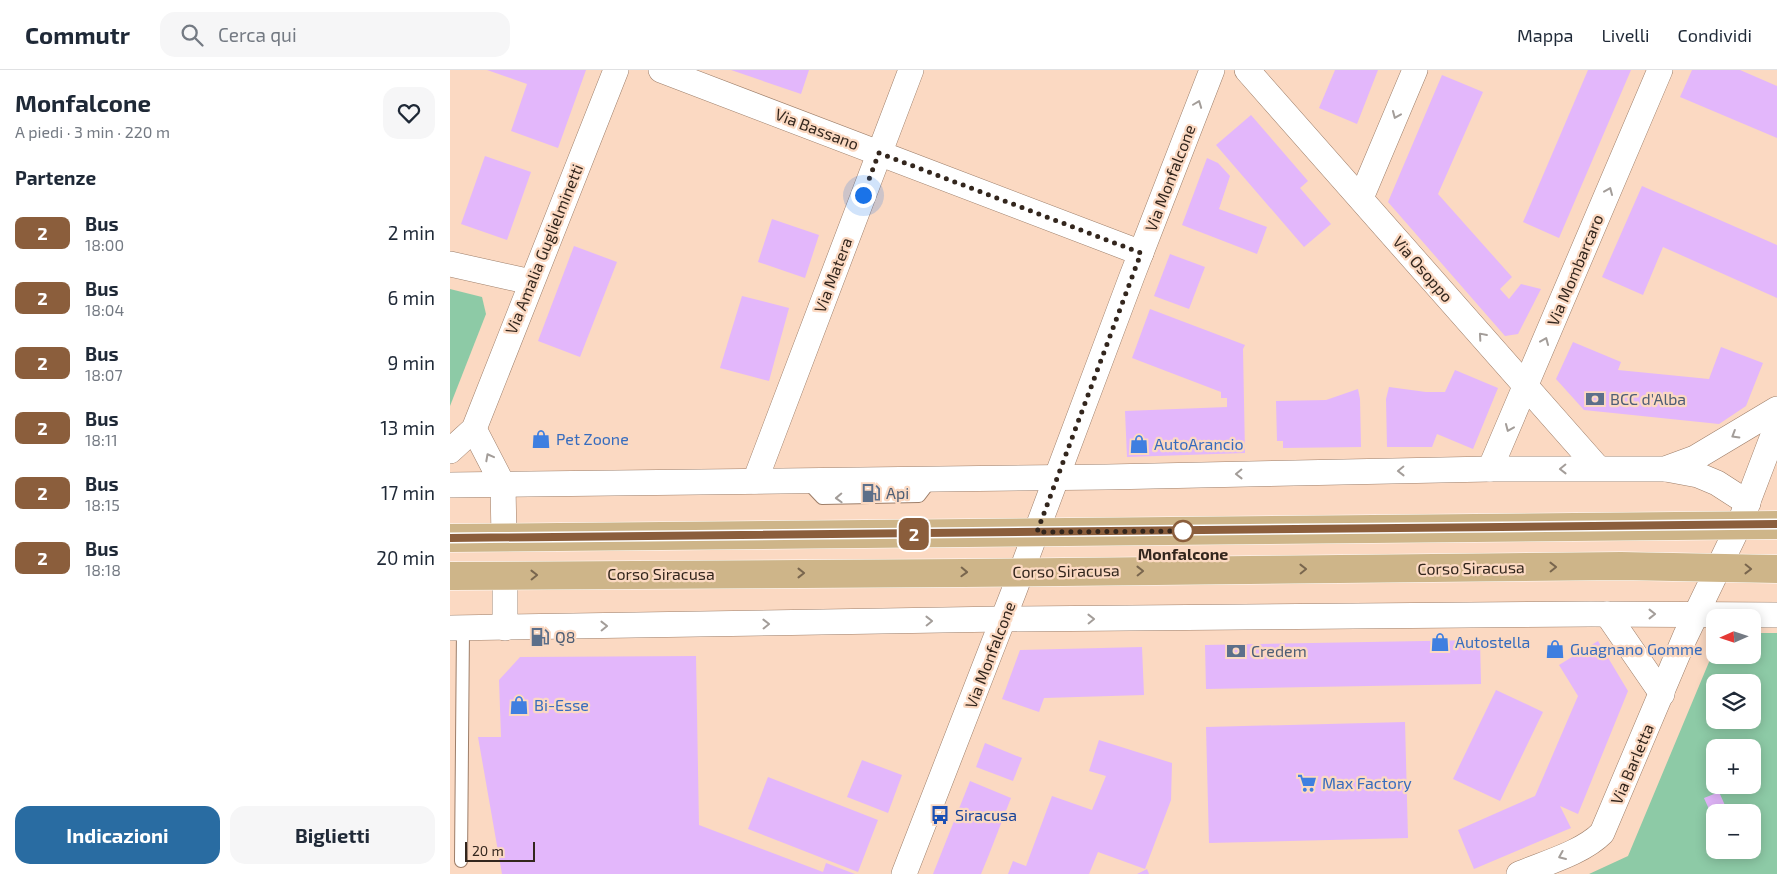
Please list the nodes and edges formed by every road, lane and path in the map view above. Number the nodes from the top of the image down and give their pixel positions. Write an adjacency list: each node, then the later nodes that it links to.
1 (616, 70): 12 (street, Via Amalia Guglielminetti)
2 (661, 70): 8 (street, Via Bassano)
3 (911, 70): 8 (street, Via Matera)
4 (1212, 70): 10 (street, Via Monfalcone, one-way to 4)
5 (1247, 70): 9 (street, Via Osoppo)
6 (1415, 70): 9 (street, one-way to 9)
7 (1660, 70): 13 (street, Via Mombarcaro, one-way to 7)
8 (879, 153): 10 (street, Via Bassano); 22 (street, Via Matera)
9 (1361, 198): 13 (street, Via Osoppo, one-way to 9)
10 (1141, 253): 21 (street, Via Monfalcone)
11 (450, 264): 12 (street)
12 (531, 282): 16 (street, Via Amalia Guglielminetti)
13 (1526, 386): 18 (street, Via Osoppo); 20 (street, Via Mombarcaro, one-way to 20)
14 (1777, 409): 19 (street, one-way to 19)
15 (1777, 425): 25 (street, Via Barletta)
16 (474, 429): 17 (street, Via Amalia Guglielminetti); 24 (street, one-way to 16)
17 (450, 451)
18 (1598, 468): 19 (street); 20 (street, one-way to 20)
19 (1665, 469): 25 (street)
20 (1490, 470): 21 (street, one-way to 21)
21 (1058, 477): 22 (street, one-way to 22); 27 (street, Via Monfalcone)
22 (756, 481): 24 (street)
23 (450, 485): 24 (street)
24 (503, 485): 29 (street)
25 (1744, 514): 26 (main road); 27 (main road); 30 (street, Via Barletta)
26 (1777, 524)
27 (1037, 532): 29 (main road); 32 (street, Via Monfalcone)
28 (450, 538): 29 (main road)
29 (504, 538)
30 (1720, 568): 31 (main road, Corso Siracusa, one-way to 31); 32 (main road, Corso Siracusa, one-way to 30); 36 (street, Via Barletta)
31 (1777, 569)
32 (1022, 572): 33 (main road, Corso Siracusa, one-way to 32); 38 (street, Via Monfalcone)
33 (505, 575): 34 (main road, Corso Siracusa); 40 (street)
34 (450, 576)
35 (1607, 614): 36 (street, one-way to 36); 38 (street, one-way to 35); 41 (street)
36 (1696, 614): 37 (street); 41 (street, Via Barletta)
37 (1777, 615)
38 (1003, 619): 40 (street, one-way to 38); 43 (street, Via Monfalcone)
39 (457, 628): 40 (street); 42 (lane)
40 (505, 628)
41 (1662, 694): 44 (street, Via Barletta, one-way to 44)
42 (462, 861)
43 (904, 874)
44 (1519, 874)

